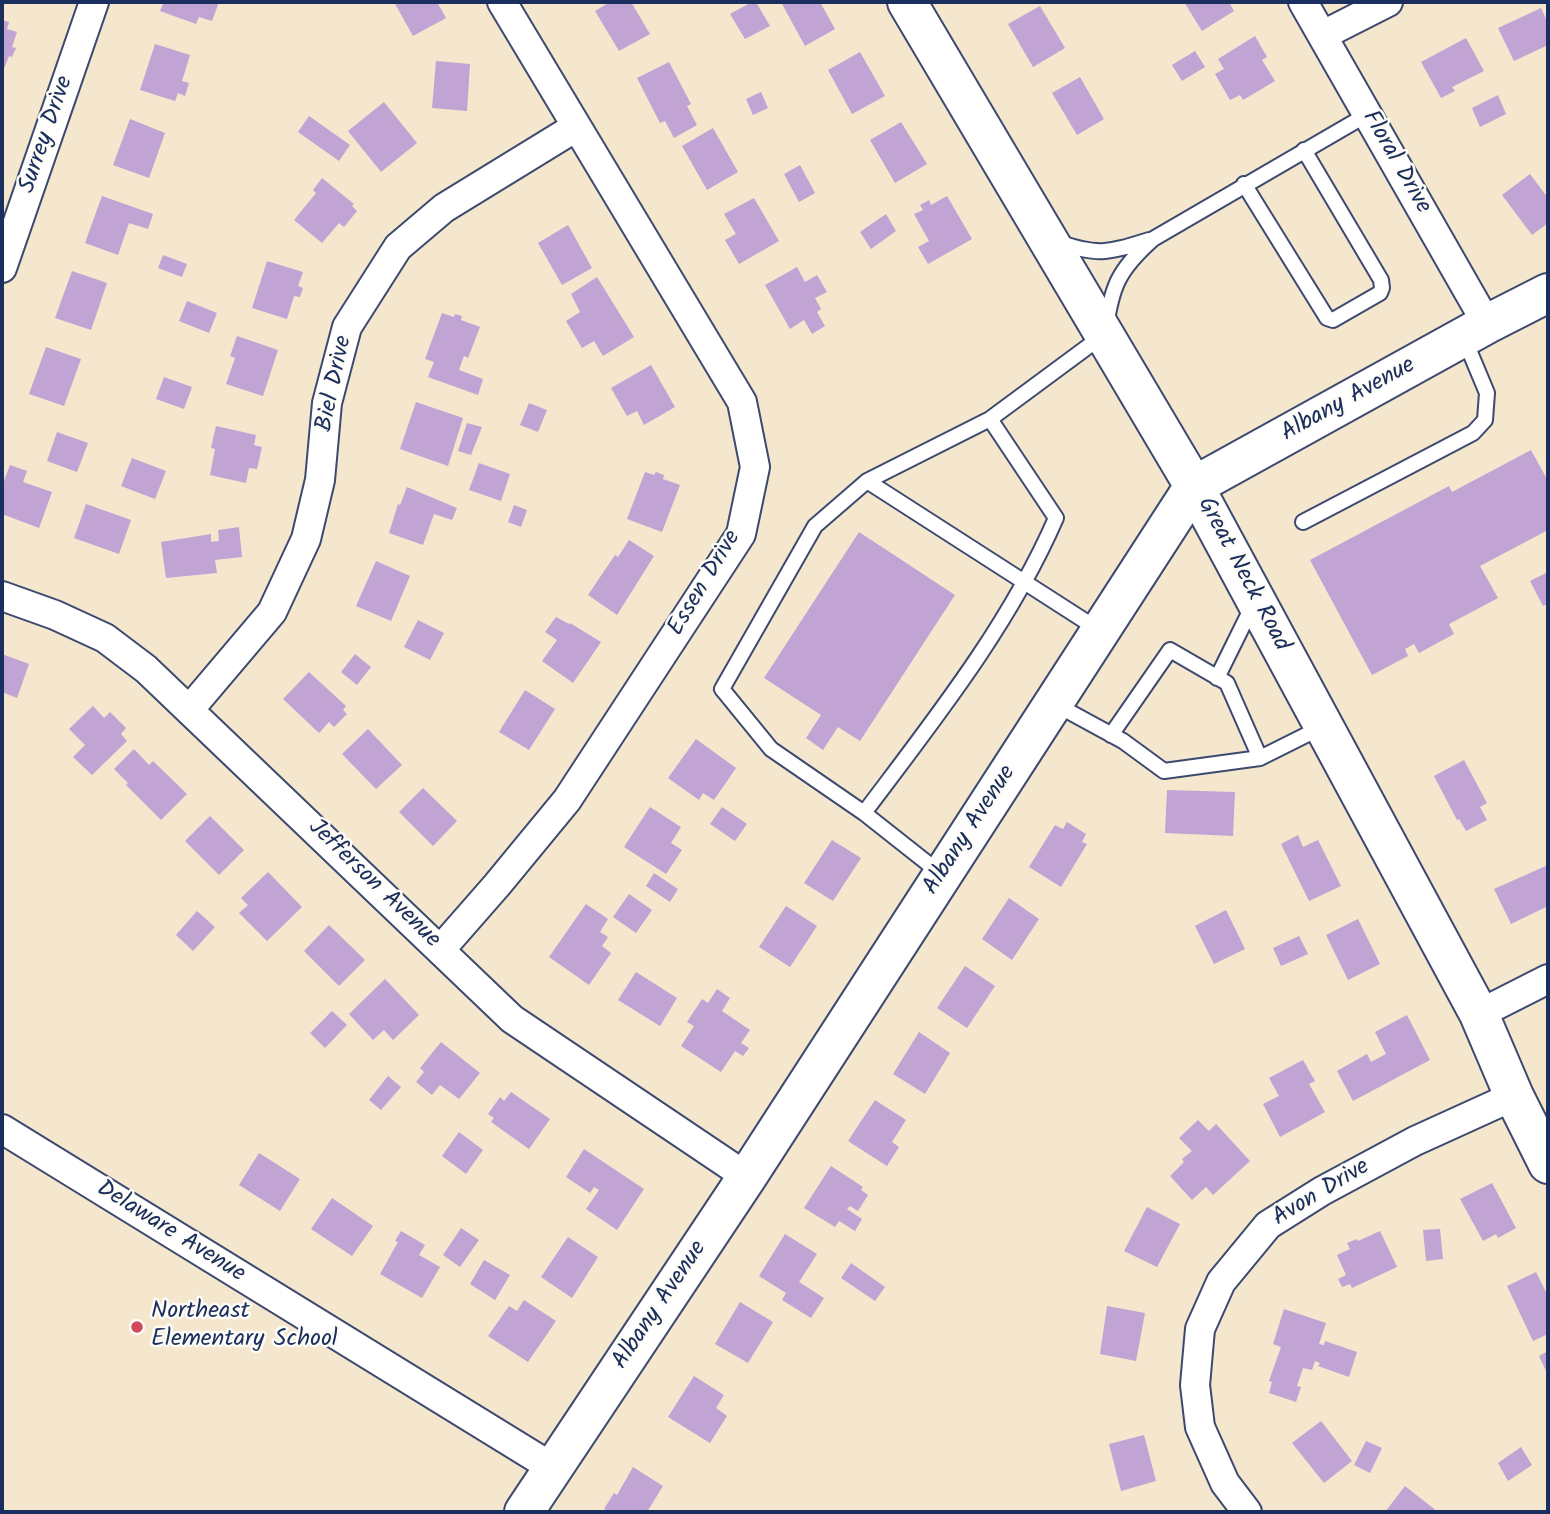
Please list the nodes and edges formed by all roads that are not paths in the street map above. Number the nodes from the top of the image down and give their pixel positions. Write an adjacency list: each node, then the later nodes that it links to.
1 (94, 2): 13 (street, Surrey Drive)
2 (502, 2): 8 (street, Essen Drive)
3 (907, 2): 11 (street, Great Neck Road)
4 (1303, 2): 6 (street, Floral Drive)
5 (1388, 2): 6 (street)
6 (1323, 35): 7 (street, Floral Drive)
7 (1368, 114): 9 (lane); 15 (street, Floral Drive)
8 (576, 127): 27 (street, Biel Drive); 33 (street, Essen Drive)
9 (1304, 150): 10 (lane); 10 (lane)
10 (1244, 184): 12 (lane)
11 (1048, 239): 12 (lane); 16 (street, Great Neck Road)
12 (1153, 239): 16 (lane)
13 (2, 268)
14 (1548, 293): 15 (street, Albany Avenue)
15 (1475, 330): 19 (street, Albany Avenue); 20 (lane)
16 (1105, 334): 17 (lane); 19 (street, Great Neck Road)
17 (990, 419): 18 (lane); 21 (lane)
18 (867, 481): 21 (lane); 31 (lane)
19 (1194, 486): 23 (street, Great Neck Road); 24 (street, Albany Avenue)
20 (1303, 522)
21 (1024, 582): 24 (lane); 31 (lane)
22 (2, 596): 27 (street, Jefferson Avenue)
23 (1256, 601): 25 (lane); 28 (street, Great Neck Road)
24 (1100, 631): 26 (street, Albany Avenue)
25 (1217, 678): 29 (lane); 30 (lane)
26 (1054, 704): 29 (lane); 32 (street, Albany Avenue)
27 (189, 710): 33 (street, Jefferson Avenue)
28 (1323, 726): 30 (lane); 35 (street, Great Neck Road)
29 (1111, 735): 30 (lane)
30 (1260, 758)
31 (863, 813): 32 (lane)
32 (942, 876): 39 (street, Albany Avenue)
33 (441, 948): 39 (street, Jefferson Avenue)
34 (1548, 979): 35 (street)
35 (1479, 1014): 36 (street, Great Neck Road)
36 (1514, 1096): 38 (street, Great Neck Road); 42 (street, Avon Drive)
37 (2, 1129): 40 (street, Delaware Avenue)
38 (1548, 1164)
39 (747, 1177): 40 (street, Albany Avenue)
40 (553, 1468): 41 (street, Albany Avenue)
41 (524, 1512)
42 (1247, 1512)

